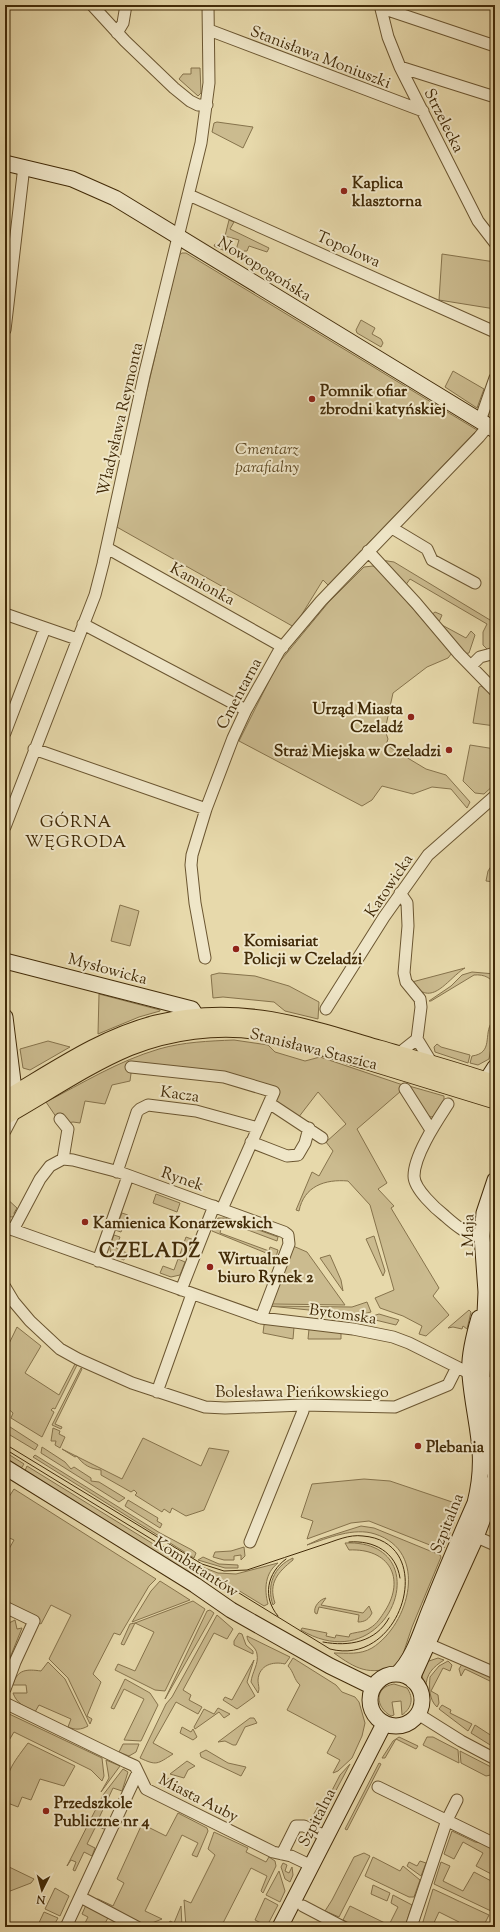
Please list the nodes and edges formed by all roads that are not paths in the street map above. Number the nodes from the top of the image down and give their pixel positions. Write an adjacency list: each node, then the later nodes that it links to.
1 (92, 5): 6 (street)
2 (126, 5): 6 (street)
3 (208, 5): 5 (street, Władysława Reymonta)
4 (381, 6): 7 (street); 8 (street, Strzelecka)
5 (209, 30): 10 (street, Władysława Reymonta); 11 (street, Stanisława Moniuszki)
6 (118, 33): 10 (street)
7 (495, 46)
8 (400, 67): 9 (street); 11 (street, Strzelecka)
9 (495, 97)
10 (207, 105): 14 (street, Władysława Reymonta)
11 (423, 111): 16 (street, Strzelecka)
12 (5, 163): 13 (street, Nowopogońska)
13 (24, 166): 15 (street, Nowopogońska); 17 (street)
14 (189, 195): 15 (street, Władysława Reymonta); 18 (street, Topolowa)
15 (179, 237): 20 (street, Nowopogońska); 22 (street, Władysława Reymonta)
16 (495, 244)
17 (5, 330)
18 (495, 332)
19 (495, 378): 20 (street)
20 (488, 426): 21 (street, Cmentarna)
21 (392, 528): 23 (street, Cmentarna); 24 (street)
22 (107, 548): 26 (street, Władysława Reymonta); 29 (street, Kamionka)
23 (368, 551): 29 (street, Cmentarna); 31 (street)
24 (475, 583)
25 (5, 614): 27 (street)
26 (83, 624): 28 (street, Władysława Reymonta); 33 (street)
27 (44, 628): 28 (street); 34 (street)
28 (77, 639): 35 (street, Władysława Reymonta)
29 (283, 647): 33 (street, Cmentarna)
30 (495, 652): 31 (street)
31 (471, 666): 32 (street)
32 (495, 691)
33 (246, 710): 37 (street, Cmentarna)
34 (5, 733)
35 (34, 749): 37 (street); 38 (street, Władysława Reymonta)
36 (495, 796): 39 (street, Katowicka)
37 (206, 809): 40 (street, Cmentarna)
38 (5, 827)
39 (400, 893): 42 (street, Katowicka); 45 (street)
40 (205, 958)
41 (5, 961): 43 (street, Mysłowicka)
42 (326, 1009)
43 (197, 1017): 46 (main road, Stanisława Staszica); 54 (main road, Stanisława Staszica)
44 (5, 1024): 54 (street)
45 (417, 1039): 46 (street); 47 (street)
46 (398, 1054): 47 (main road, Stanisława Staszica)
47 (433, 1065): 49 (main road, Stanisława Staszica)
48 (131, 1067): 52 (street)
49 (492, 1077)
50 (405, 1089): 58 (street)
51 (495, 1100): 54 (main road, Stanisława Staszica)
52 (269, 1104): 56 (street); 57 (street)
53 (448, 1104): 58 (street)
54 (10, 1105): 59 (street)
55 (60, 1119): 62 (street)
56 (258, 1128): 61 (street); 63 (street, Kacza)
57 (309, 1128): 60 (street); 61 (street)
58 (431, 1130): 68 (street)
59 (5, 1131)
60 (322, 1138)
61 (251, 1142): 66 (street)
62 (63, 1159): 63 (street, Rynek); 67 (street)
63 (117, 1172): 64 (street, Rynek)
64 (128, 1176): 66 (street, Rynek); 69 (street)
65 (495, 1180): 68 (street, 1 Maja)
66 (218, 1207): 71 (street, Rynek); 73 (street)
67 (9, 1229): 69 (street)
68 (482, 1236): 74 (street, 1 Maja)
69 (98, 1261): 71 (street)
70 (5, 1287): 75 (street, Bolesława Pieńkowskiego)
71 (180, 1290): 72 (street, Bytomska)
72 (192, 1294): 73 (street, Bytomska); 75 (street)
73 (261, 1318): 74 (street, Bytomska)
74 (476, 1377): 76 (street, Bolesława Pieńkowskiego); 77 (street, Szpitalna); 79 (street, Szpitalna)
75 (157, 1392): 76 (street, Bolesława Pieńkowskiego)
76 (303, 1405): 80 (street)
77 (492, 1407): 79 (street, Szpitalna)
78 (5, 1467): 87 (street, Kombatantów)
79 (469, 1534): 81 (street); 83 (street, Szpitalna); 85 (street, Szpitalna)
80 (250, 1542)
81 (495, 1545)
82 (5, 1607): 88 (street)
83 (428, 1644): 84 (street); 86 (street, Szpitalna)
84 (495, 1673)
85 (397, 1674): 86 (street); 87 (street)
86 (413, 1681): 90 (street)
87 (373, 1687): 91 (street)
88 (5, 1689)
89 (5, 1703): 93 (street, Miasta Auby)
90 (418, 1714): 91 (street); 92 (street)
91 (384, 1724): 97 (street, Szpitalna)
92 (495, 1759)
93 (137, 1774): 99 (street, Miasta Auby); 103 (street)
94 (378, 1787): 96 (street)
95 (457, 1800): 96 (street)
96 (447, 1820): 98 (street); 107 (street)
97 (327, 1837): 99 (street); 100 (street, Szpitalna)
98 (495, 1844)
99 (282, 1854): 100 (street, Miasta Auby)
100 (312, 1866): 105 (street, Szpitalna)
101 (86, 1900): 104 (street)
102 (303, 1906): 106 (street)
103 (66, 1927)
104 (137, 1927)
105 (280, 1927)
106 (343, 1927)
107 (411, 1927)

